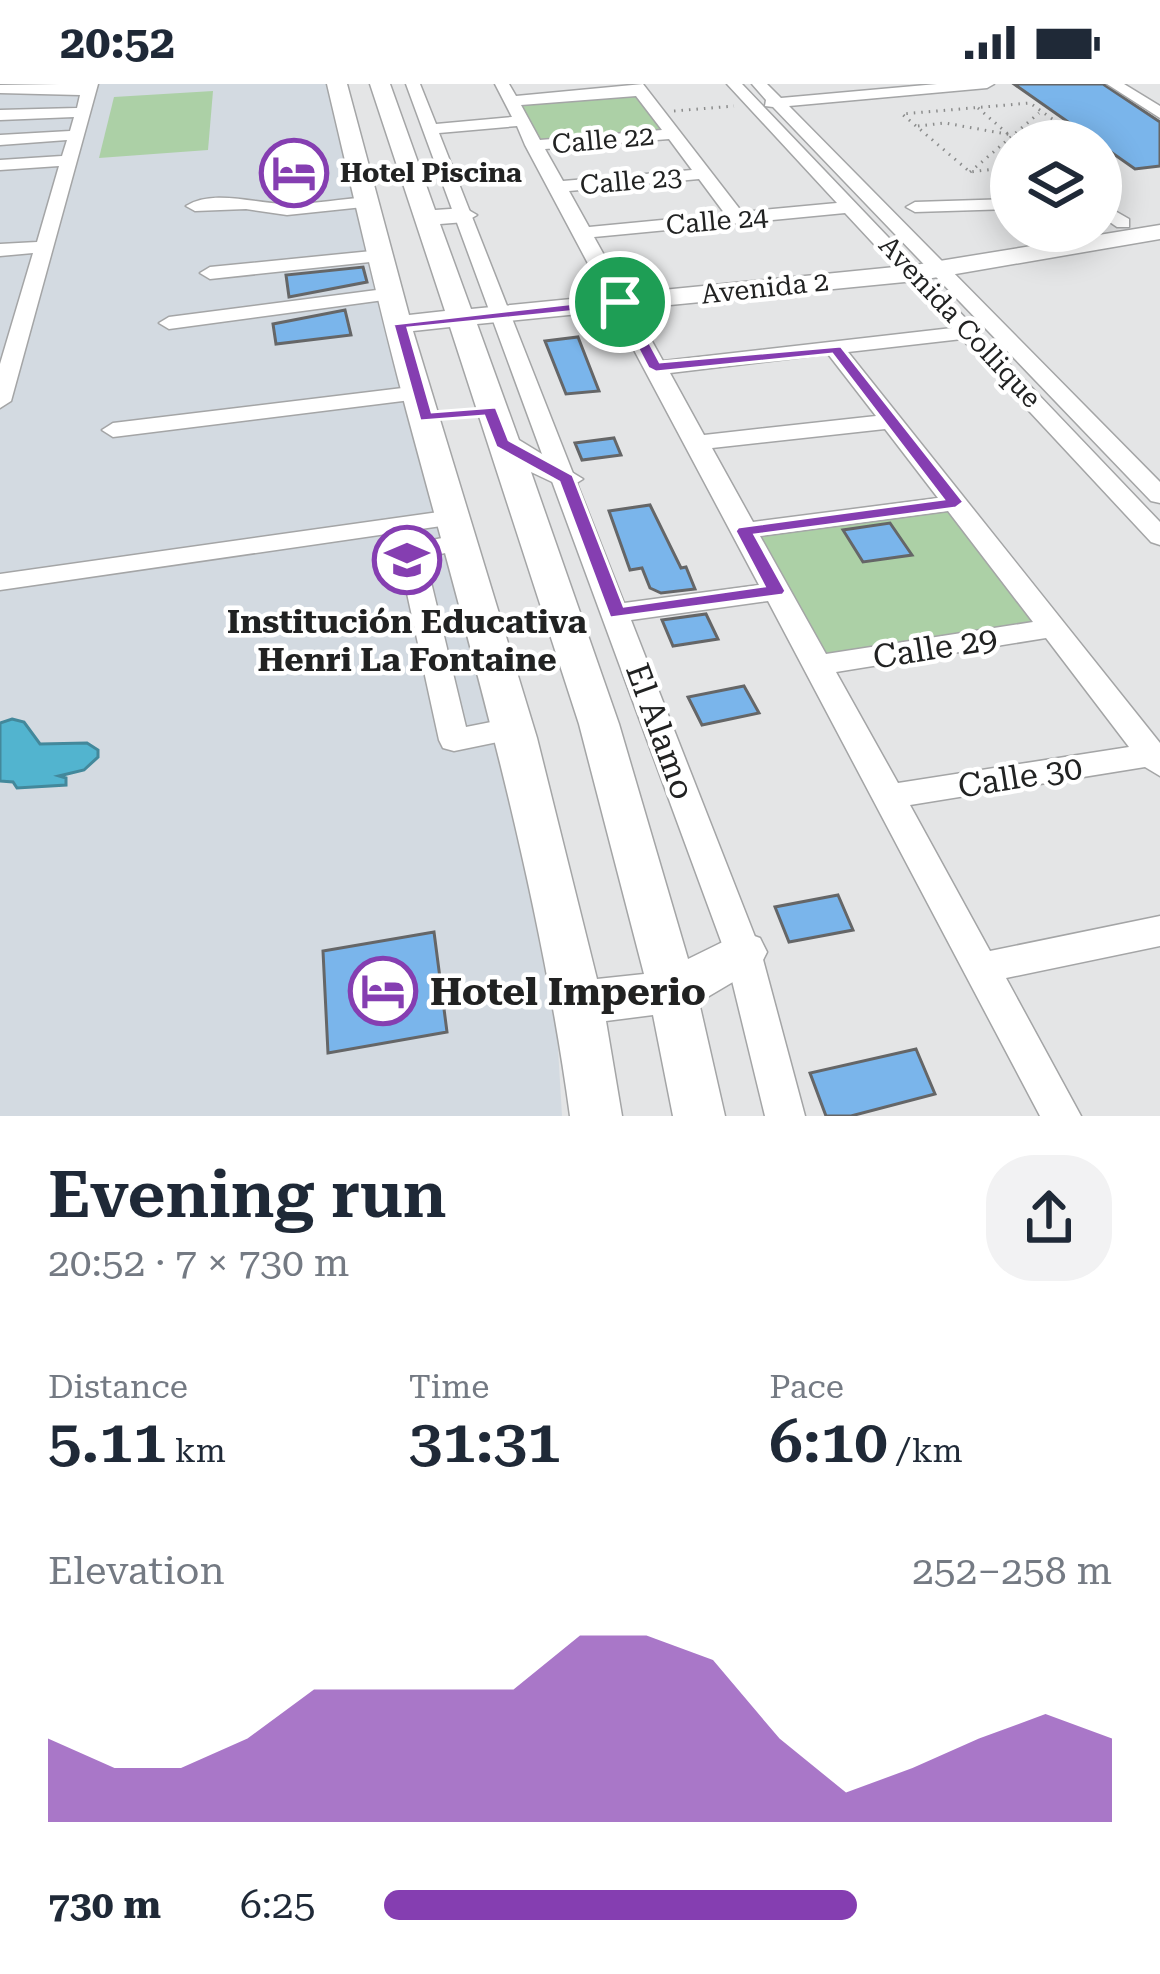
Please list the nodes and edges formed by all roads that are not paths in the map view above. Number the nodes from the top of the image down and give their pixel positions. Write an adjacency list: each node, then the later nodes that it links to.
1 (337, 84): 22 (main road)
2 (380, 84): 20 (main road)
3 (413, 84): 20 (street, El Alamo)
4 (502, 84): 12 (street)
5 (734, 84): 13 (street)
6 (759, 84): 13 (street)
7 (987, 84): 13 (street)
8 (1114, 84): 14 (street)
9 (638, 88): 12 (street); 17 (street)
10 (0, 89): 11 (street)
11 (87, 96): 15 (street); 18 (street)
12 (509, 101): 16 (street)
13 (769, 107): 30 (street, Avenida Collique); 42 (street)
14 (1160, 113)
15 (0, 115)
16 (521, 121): 20 (street); 21 (street)
17 (673, 134): 21 (street, Calle 22); 25 (street)
18 (76, 135): 19 (street); 23 (street)
19 (0, 140)
20 (425, 145): 22 (main road); 32 (street, El Alamo); 34 (main road)
21 (533, 145): 26 (street)
22 (356, 159): 27 (main road)
23 (69, 160): 24 (street); 38 (street)
24 (0, 165)
25 (704, 174): 26 (street, Calle 23); 35 (street)
26 (558, 187): 37 (street)
27 (367, 202): 29 (street); 41 (main road)
28 (990, 205): 31 (street)
29 (195, 206)
30 (852, 207): 35 (street, Calle 24); 42 (street, Avenida Collique)
31 (915, 208)
32 (465, 215): 34 (main road); 45 (street, El Alamo)
33 (1160, 217): 36 (main road)
34 (425, 218): 47 (main road)
35 (738, 219): 37 (street, Calle 24)
36 (1137, 232)
37 (583, 233): 44 (street)
38 (44, 247): 39 (street); 51 (street)
39 (0, 250)
40 (1000, 252): 42 (main road, Avenida 2)
41 (382, 256): 43 (street); 46 (main road)
42 (922, 265): 44 (main road, Avenida 2); 49 (street, Avenida Collique); 60 (street)
43 (210, 272)
44 (617, 296): 45 (main road, Avenida 2); 52 (street)
45 (501, 307): 47 (main road, Avenida 2); 58 (street, El Alamo)
46 (396, 309): 47 (main road, Avenida 2); 48 (street); 54 (main road)
47 (456, 311): 54 (main road)
48 (169, 322)
49 (969, 332): 50 (street); 59 (street, Avenida Collique)
50 (836, 349): 52 (street); 55 (street)
51 (7, 350): 53 (street)
52 (656, 368): 57 (street)
53 (0, 401)
54 (459, 415): 56 (street); 58 (main road); 62 (main road); 76 (main road)
55 (892, 421): 57 (street); 61 (street)
56 (113, 430)
57 (697, 443): 63 (street)
58 (567, 479): 67 (street, El Alamo)
59 (1112, 485): 60 (street); 64 (street, Avenida Collique)
60 (1155, 485)
61 (956, 502): 63 (street); 68 (street)
62 (458, 530): 65 (street); 70 (main road); 70 (street)
63 (744, 531): 66 (street)
64 (1160, 537)
65 (0, 581)
66 (776, 591): 67 (street); 69 (street)
67 (617, 614): 74 (street, El Alamo)
68 (1053, 628): 69 (street, Calle 29); 71 (street)
69 (817, 665): 72 (street)
70 (516, 728): 77 (main road)
71 (1156, 760): 72 (street, Calle 30)
72 (888, 797): 75 (street)
73 (1160, 931): 75 (street)
74 (743, 952): 76 (main road); 80 (street, El Alamo)
75 (981, 968): 81 (street)
76 (676, 992): 77 (main road); 79 (main road)
77 (580, 1003): 78 (main road)
78 (596, 1116)
79 (699, 1116)
80 (785, 1116)
81 (1061, 1116)

